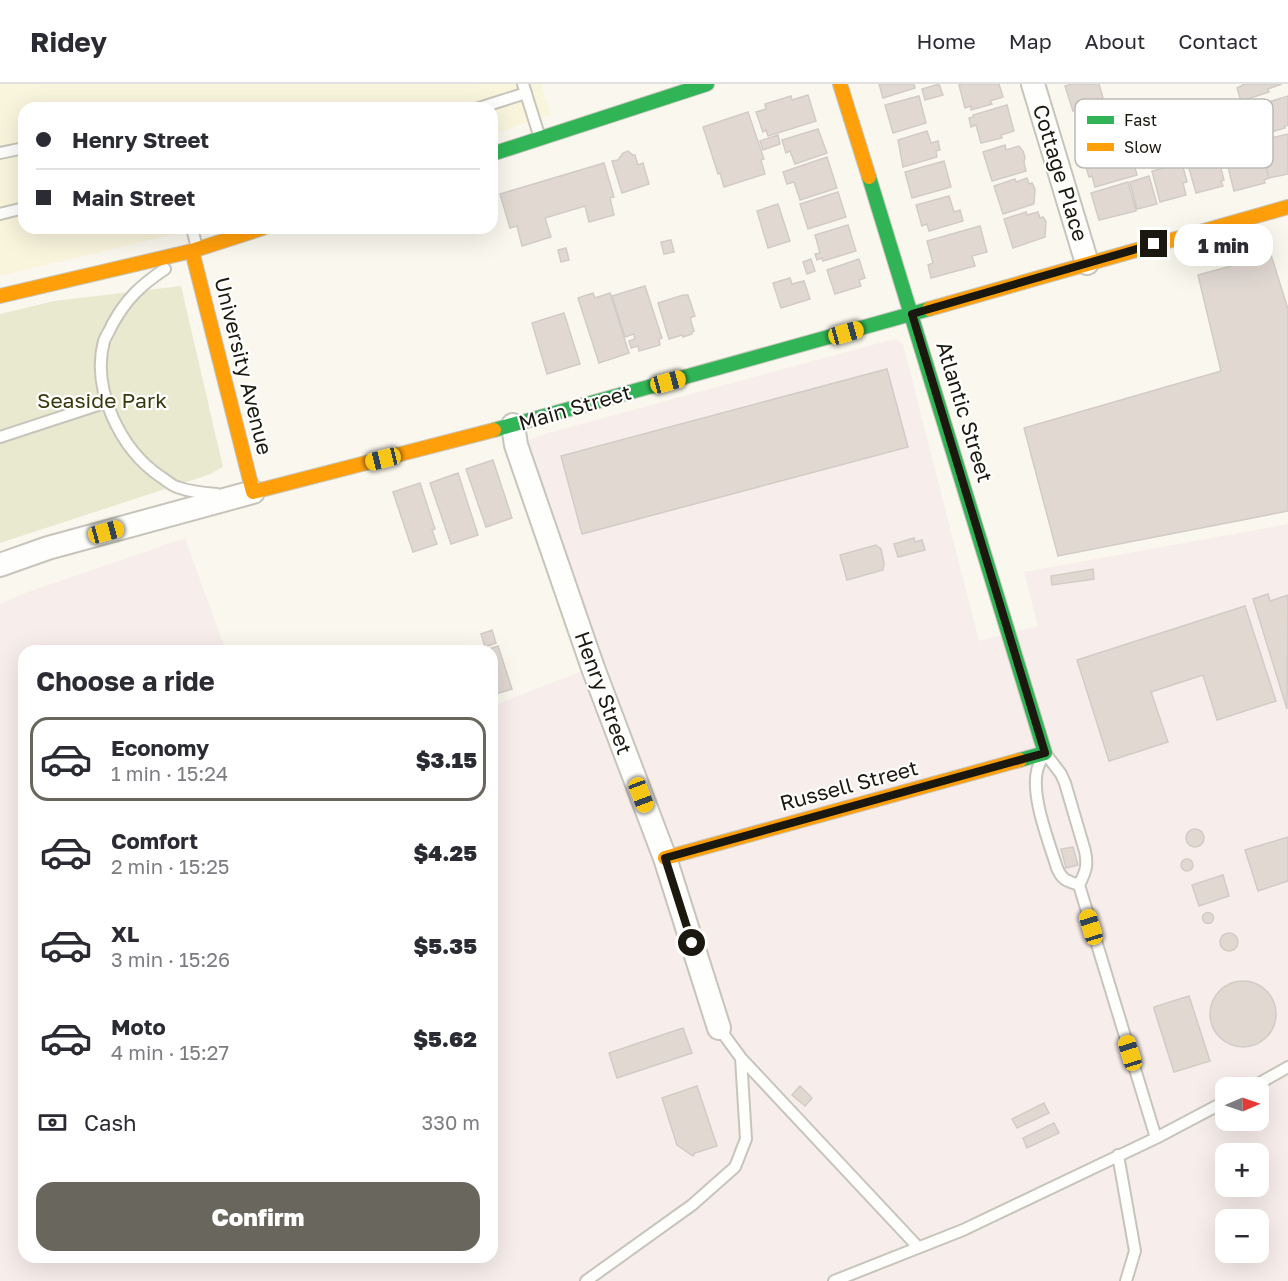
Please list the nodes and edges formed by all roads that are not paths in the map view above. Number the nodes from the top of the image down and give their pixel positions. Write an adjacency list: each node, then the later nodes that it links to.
1 (707, 84): 6 (street)
2 (840, 84): 18 (street, Atlantic Street)
3 (1033, 84): 16 (street, Cottage Place)
4 (524, 89): 5 (lane); 6 (lane)
5 (493, 102)
6 (540, 139): 8 (street)
7 (18, 149): 9 (lane)
8 (498, 152)
9 (0, 153)
10 (1288, 207): 16 (street, Main Street)
11 (18, 210): 12 (lane)
12 (0, 214)
13 (193, 234): 15 (lane)
14 (244, 234): 15 (street)
15 (195, 250): 17 (street); 19 (lane); 22 (street, University Avenue)
16 (1087, 263): 18 (street, Main Street)
17 (0, 296)
18 (912, 314): 20 (street, Main Street); 24 (street, Atlantic Street)
19 (107, 402): 21 (lane); 22 (lane)
20 (513, 425): 22 (street, Main Street); 25 (street, Henry Street)
21 (0, 437)
22 (253, 492): 23 (street, Main Street)
23 (0, 565)
24 (1045, 753): 25 (street, Russell Street); 26 (lane); 26 (lane)
25 (665, 858): 27 (street, Henry Street)
26 (1078, 885): 32 (lane)
27 (719, 1028): 28 (lane)
28 (741, 1058): 34 (lane); 35 (lane)
29 (1288, 1067): 30 (lane)
30 (1269, 1078)
31 (1215, 1107): 32 (lane)
32 (1156, 1137): 33 (lane)
33 (1118, 1155): 34 (lane); 37 (lane)
34 (918, 1247): 36 (lane)
35 (586, 1281)
36 (834, 1281)
37 (1126, 1281)

